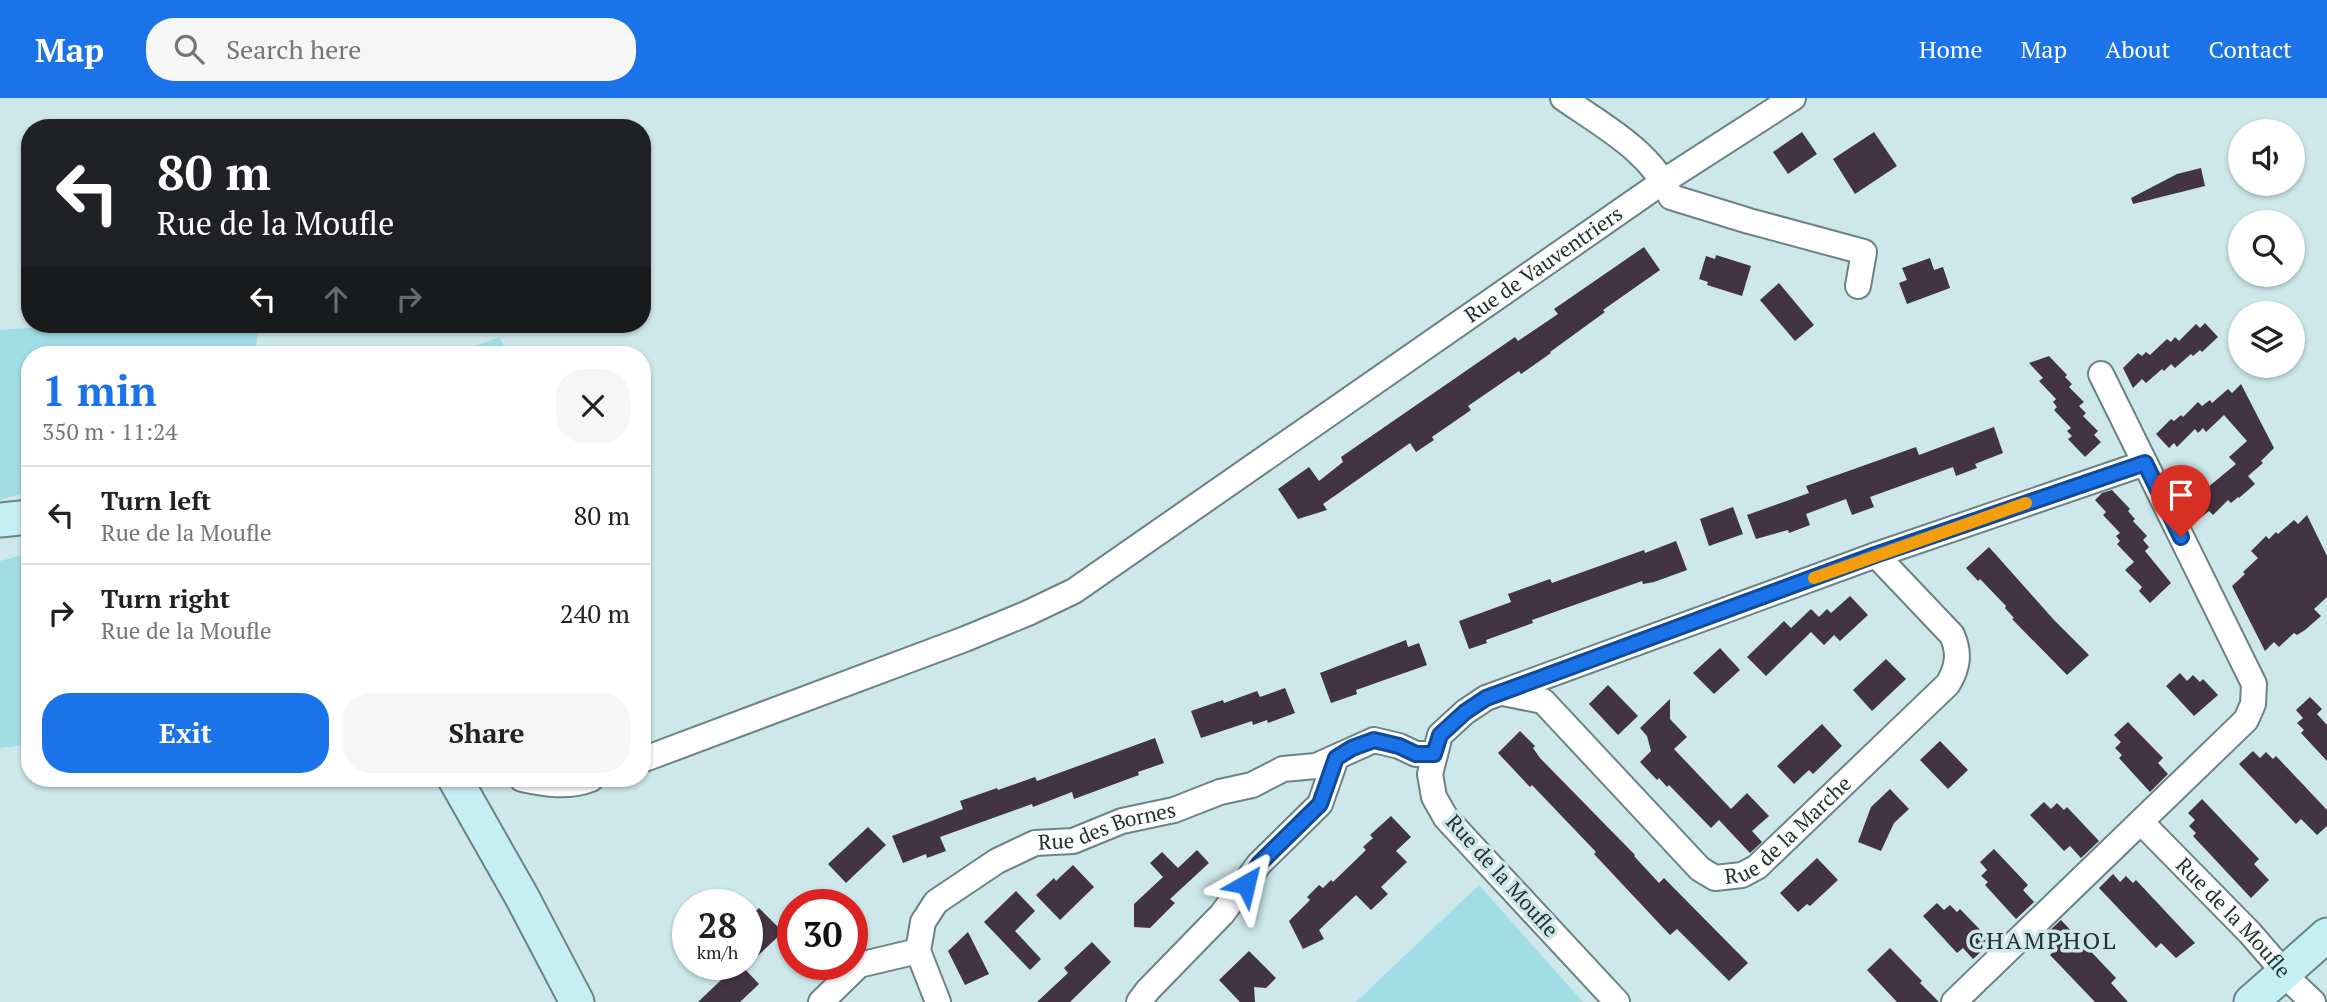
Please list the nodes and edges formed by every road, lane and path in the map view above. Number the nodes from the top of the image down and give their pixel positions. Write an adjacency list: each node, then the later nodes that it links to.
1 (1563, 98): 3 (street)
2 (1793, 98): 3 (street, Rue de Vauventriers)
3 (1664, 181): 4 (street); 12 (street, Rue de Vauventriers)
4 (1858, 286)
5 (2101, 374): 6 (street)
6 (2145, 463): 9 (street, Rue de la Moufle); 15 (street)
7 (21, 518): 8 (main road)
8 (0, 520)
9 (1875, 555): 10 (street, Rue de la Moufle); 10 (street, Rue de la Marche)
10 (1502, 692): 11 (street, Rue de la Moufle)
11 (1434, 754): 13 (street, Rue des Bornes); 23 (street, Rue de la Moufle)
12 (651, 757)
13 (1336, 758): 17 (street, Rue des Bornes); 22 (street)
14 (460, 787): 19 (main road)
15 (2135, 828): 18 (street, Rue de la Moufle); 24 (street)
16 (2327, 935): 18 (main road)
17 (918, 951): 20 (street); 21 (street)
18 (2285, 974): 25 (main road); 26 (street, Rue de la Moufle)
19 (577, 1002)
20 (821, 1002)
21 (938, 1002)
22 (1139, 1002)
23 (1617, 1002)
24 (1954, 1002)
25 (2251, 1002)
26 (2313, 1002)

